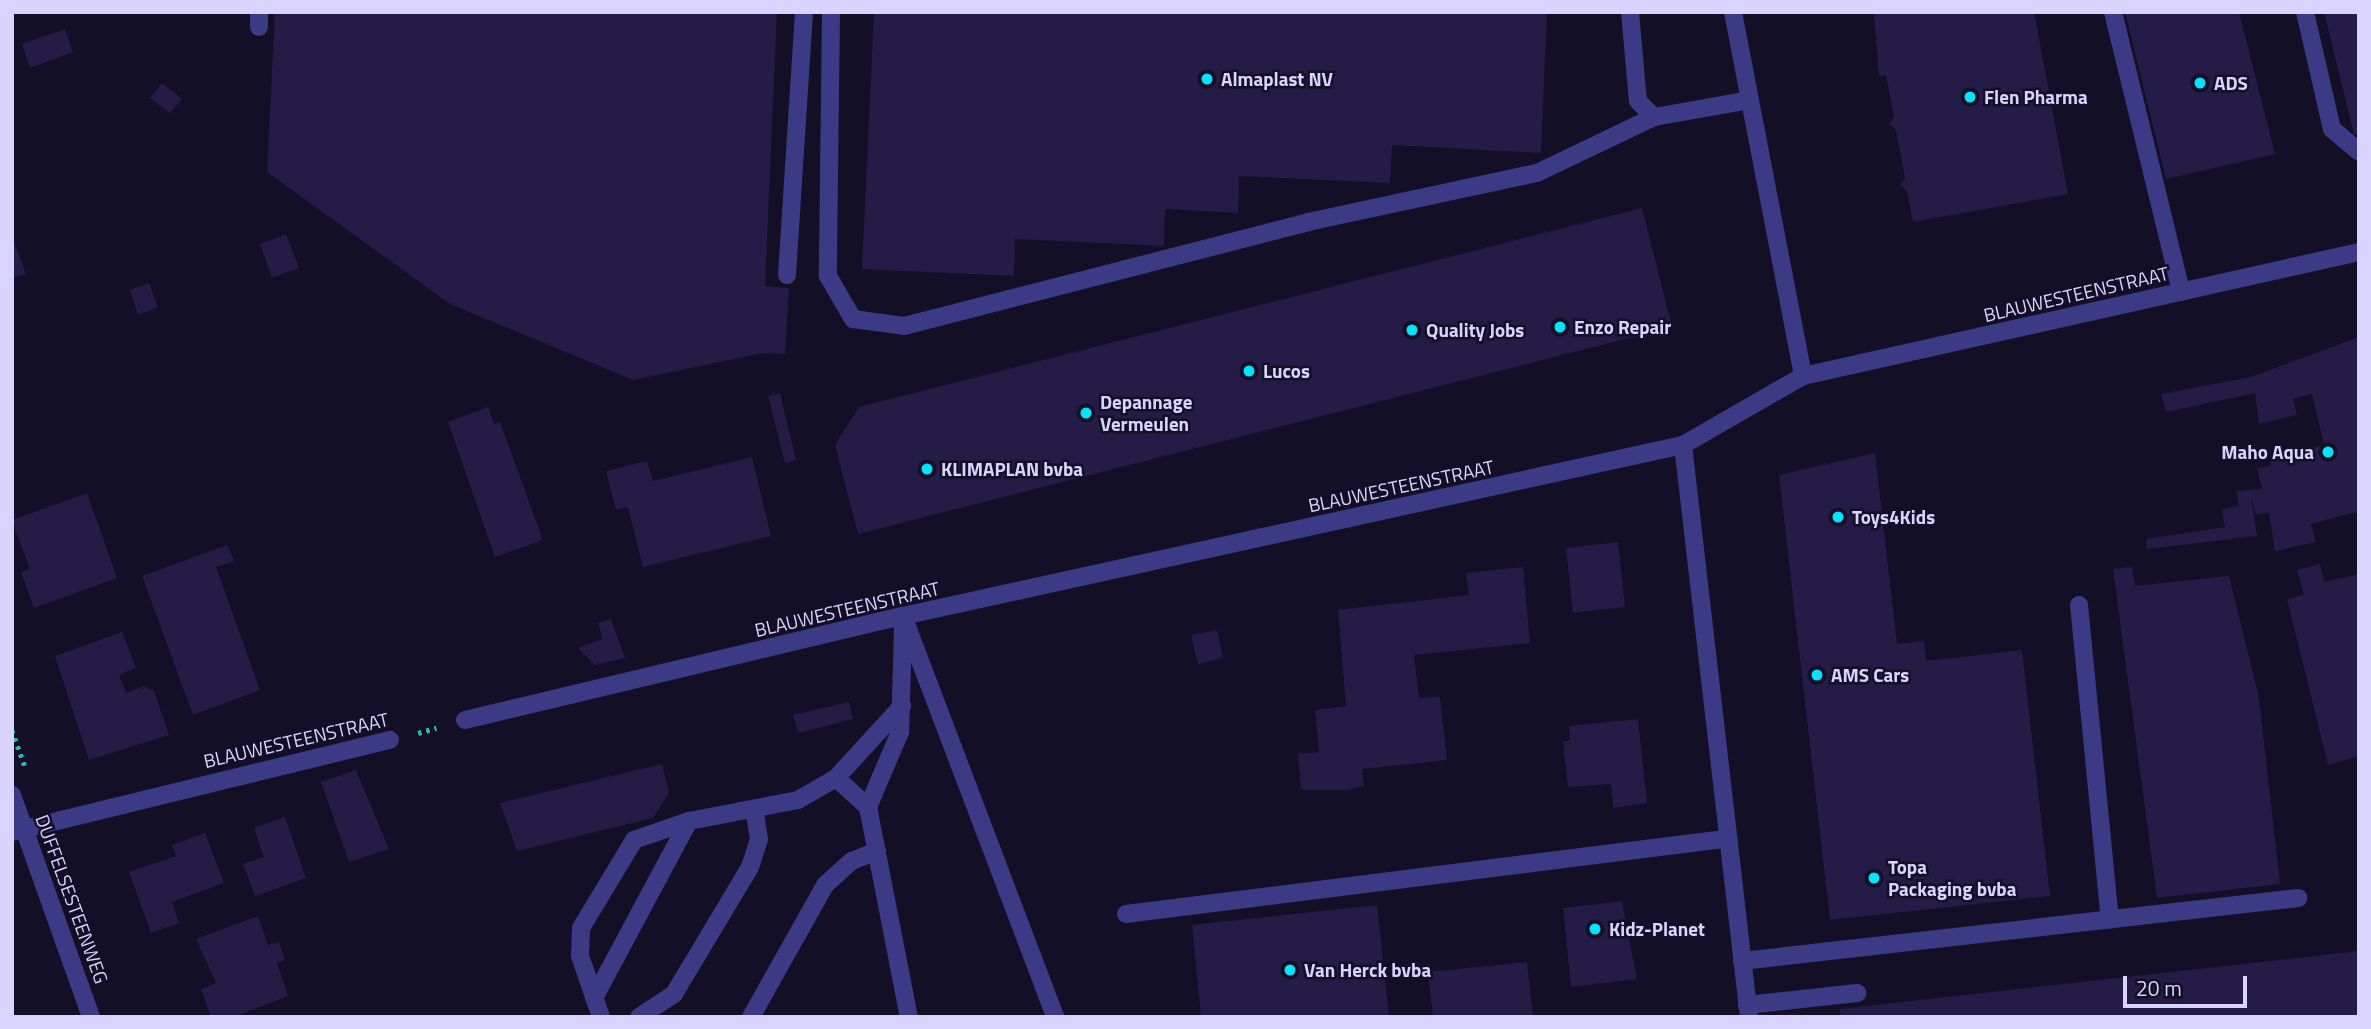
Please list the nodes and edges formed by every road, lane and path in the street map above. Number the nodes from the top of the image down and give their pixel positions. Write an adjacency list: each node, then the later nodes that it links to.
1 (804, 12): 11 (street)
2 (831, 12): 8 (street)
3 (1630, 12): 8 (street)
4 (1733, 12): 7 (street)
5 (2113, 12): 12 (street)
6 (2305, 12): 9 (street)
7 (1750, 100): 8 (street); 13 (street)
8 (1654, 117)
9 (2359, 152)
10 (2359, 252): 12 (street, BLAUWESTEENSTRAAT)
11 (787, 275)
12 (2181, 292): 13 (street, BLAUWESTEENSTRAAT)
13 (1803, 376): 14 (street, BLAUWESTEENSTRAAT)
14 (1683, 445): 16 (street, BLAUWESTEENSTRAAT); 26 (street)
15 (2079, 605): 30 (street)
16 (903, 616): 17 (street); 18 (street, BLAUWESTEENSTRAAT); 40 (street)
17 (902, 706): 20 (street); 22 (street)
18 (465, 720): 19 (path, BLAUWESTEENSTRAAT)
19 (390, 740): 25 (street, BLAUWESTEENSTRAAT)
20 (836, 778): 22 (street); 23 (street)
21 (12, 795): 25 (street, DUFFELSESTEENWEG)
22 (868, 807): 27 (street)
23 (754, 809): 24 (street); 37 (street)
24 (689, 821): 33 (street); 33 (street)
25 (18, 831): 35 (street, DUFFELSESTEENWEG)
26 (1725, 839): 29 (street); 31 (street)
27 (877, 851): 38 (street); 39 (street)
28 (2298, 898): 30 (street)
29 (1126, 914)
30 (2110, 919): 31 (street)
31 (1742, 961): 34 (street)
32 (1857, 993): 34 (street)
33 (594, 998): 36 (street)
34 (1748, 1011)
35 (91, 1017)
36 (601, 1017)
37 (639, 1017)
38 (751, 1017)
39 (909, 1017)
40 (1055, 1017)

